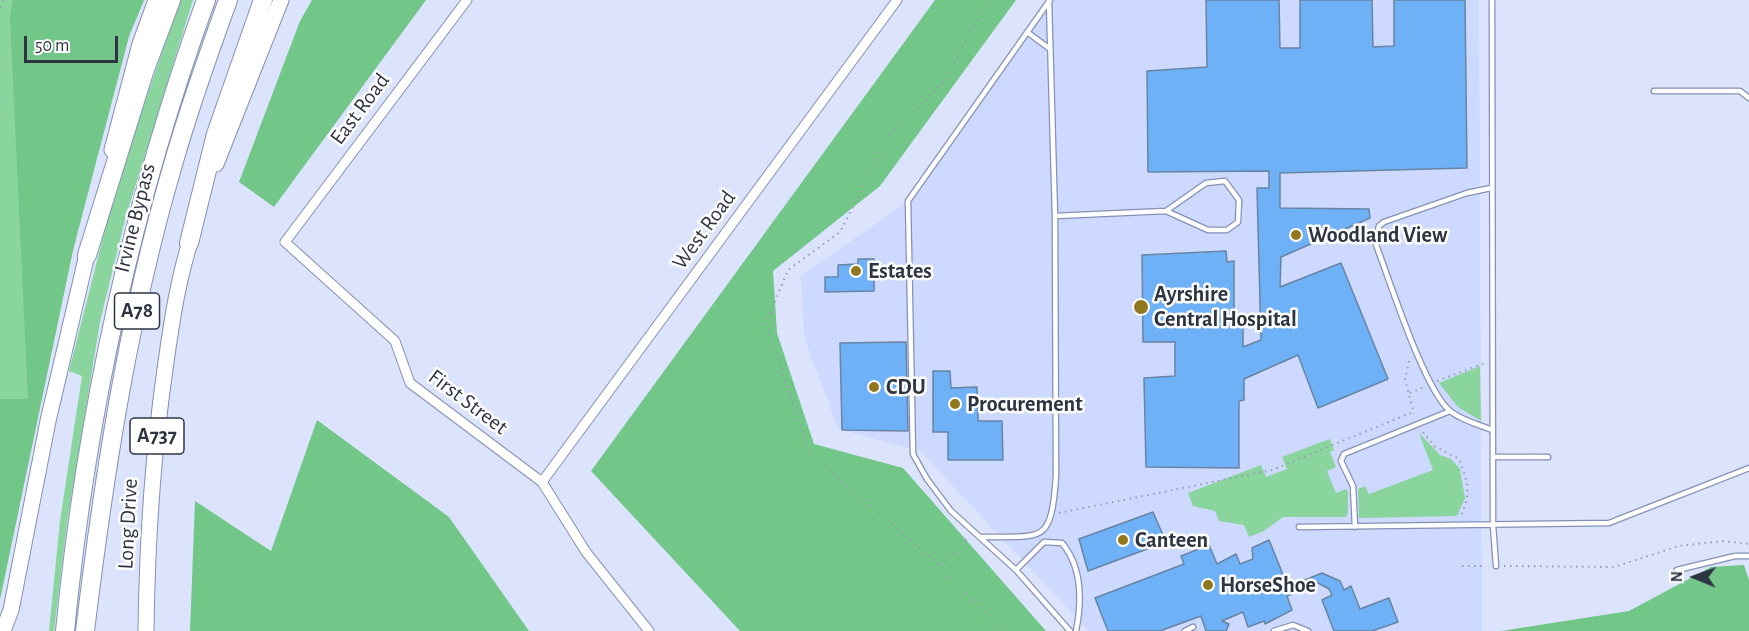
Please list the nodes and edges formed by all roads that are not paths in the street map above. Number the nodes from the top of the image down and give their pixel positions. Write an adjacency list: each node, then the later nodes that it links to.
1 (156, 0): 20 (main road)
2 (171, 0): 20 (highway)
3 (206, 0): 37 (highway, Irvine Bypass / A78)
4 (228, 0): 38 (highway, Irvine Bypass / A78)
5 (263, 0): 19 (highway)
6 (281, 0): 19 (main road, Long Drive)
7 (467, 0): 18 (street, East Road)
8 (1049, 0): 11 (lane); 12 (lane)
9 (1492, 0): 15 (lane)
10 (895, 1): 26 (street, West Road)
11 (1027, 32): 12 (lane); 30 (lane)
12 (1050, 49): 17 (lane)
13 (1654, 91): 14 (lane)
14 (1749, 98)
15 (1491, 188): 21 (lane); 22 (lane)
16 (1166, 212): 16 (lane); 17 (lane)
17 (1055, 216): 30 (lane)
18 (285, 242): 26 (street, First Street)
19 (189, 243): 39 (main road, Long Drive / A737)
20 (87, 255): 36 (main road)
21 (1450, 411): 22 (lane); 29 (lane)
22 (1492, 430): 23 (lane)
23 (1493, 457): 24 (lane); 27 (lane)
24 (1548, 457)
25 (1749, 468): 27 (lane)
26 (542, 482): 40 (street)
27 (1493, 525): 29 (lane); 32 (lane)
28 (1299, 527): 29 (lane)
29 (1355, 527)
30 (980, 537): 33 (lane)
31 (1749, 556): 34 (lane)
32 (1496, 566)
33 (1016, 570): 41 (lane); 42 (lane)
34 (1677, 570)
35 (1193, 627): 43 (lane)
36 (3, 631)
37 (65, 631)
38 (86, 631)
39 (146, 631)
40 (649, 631)
41 (1071, 631)
42 (1076, 631)
43 (1185, 631)
44 (1274, 631): 45 (lane)
45 (1308, 631)

